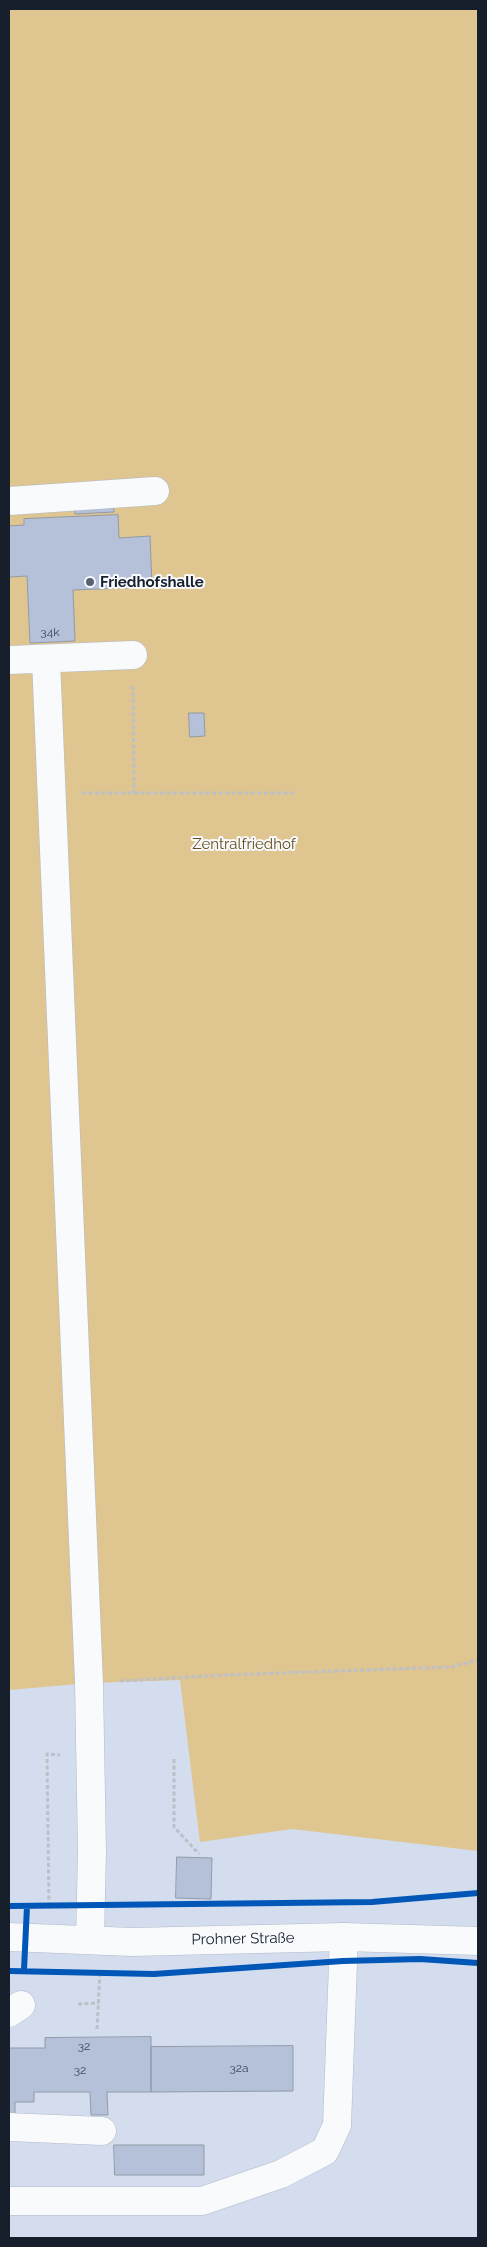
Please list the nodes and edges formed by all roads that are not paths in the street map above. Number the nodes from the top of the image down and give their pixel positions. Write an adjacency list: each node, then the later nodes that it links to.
1 (155, 491): 2 (main road)
2 (9, 500)
3 (133, 654): 5 (main road)
4 (9, 660): 5 (main road)
5 (46, 660): 8 (main road)
6 (9, 1937): 8 (main road, Prohner Straße)
7 (344, 1937): 8 (main road, Prohner Straße); 9 (main road, Prohner Straße); 12 (main road)
8 (90, 1940)
9 (478, 1941)
10 (9, 2127): 11 (main road)
11 (102, 2131)
12 (9, 2201)

